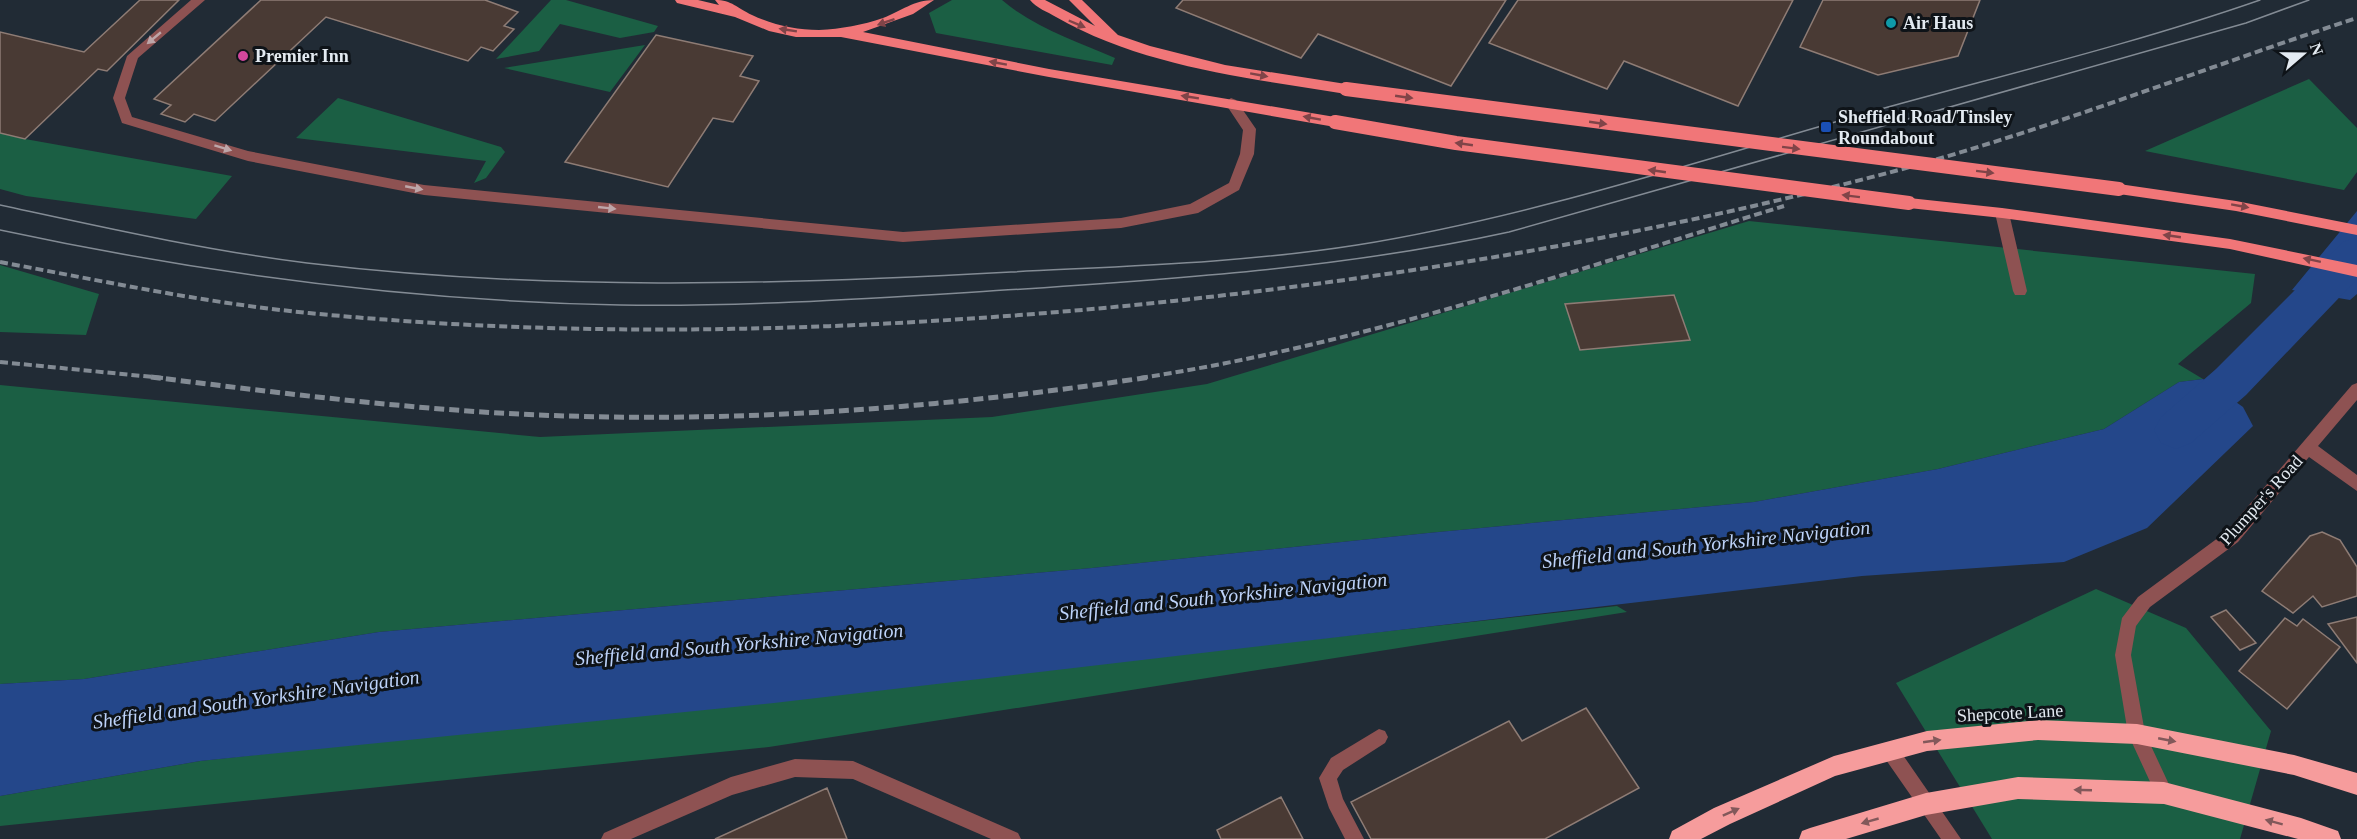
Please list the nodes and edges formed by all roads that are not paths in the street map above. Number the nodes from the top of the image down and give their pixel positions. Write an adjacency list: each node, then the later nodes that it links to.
1 (199, 0): 10 (street, one-way to 10)
2 (681, 0): 7 (main road)
3 (721, 0): 7 (main road)
4 (928, 0): 8 (main road, one-way to 8)
5 (1036, 0): 9 (main road, one-way to 9)
6 (1075, 0): 9 (main road)
7 (738, 14): 8 (main road, one-way to 7)
8 (840, 32): 10 (main road, one-way to 8)
9 (1121, 43): 12 (main road, one-way to 12, bridge)
10 (1231, 103): 11 (main road, one-way to 10, bridge)
11 (2001, 213): 13 (main road, one-way to 11); 14 (street)
12 (2357, 230)
13 (2357, 271)
14 (2020, 291)
15 (2357, 389): 16 (street, Plumper's Road)
16 (2309, 448): 17 (street, Plumper's Road); 18 (street, Plumper's Road)
17 (2357, 484)
18 (2137, 734): 20 (highway, Shepcote Lane, one-way to 18); 21 (highway, Shepcote Lane, one-way to 21); 22 (street, Plumper's Road)
19 (1379, 738): 26 (street)
20 (1890, 751): 23 (street); 27 (highway, Shepcote Lane, one-way to 20)
21 (2357, 784)
22 (2164, 793): 23 (highway, one-way to 23); 30 (highway, one-way to 22)
23 (1926, 804): 28 (highway, one-way to 28); 29 (street)
24 (610, 839): 25 (street)
25 (1012, 839)
26 (1355, 839)
27 (1680, 839)
28 (1810, 839)
29 (1952, 839)
30 (2330, 839)

